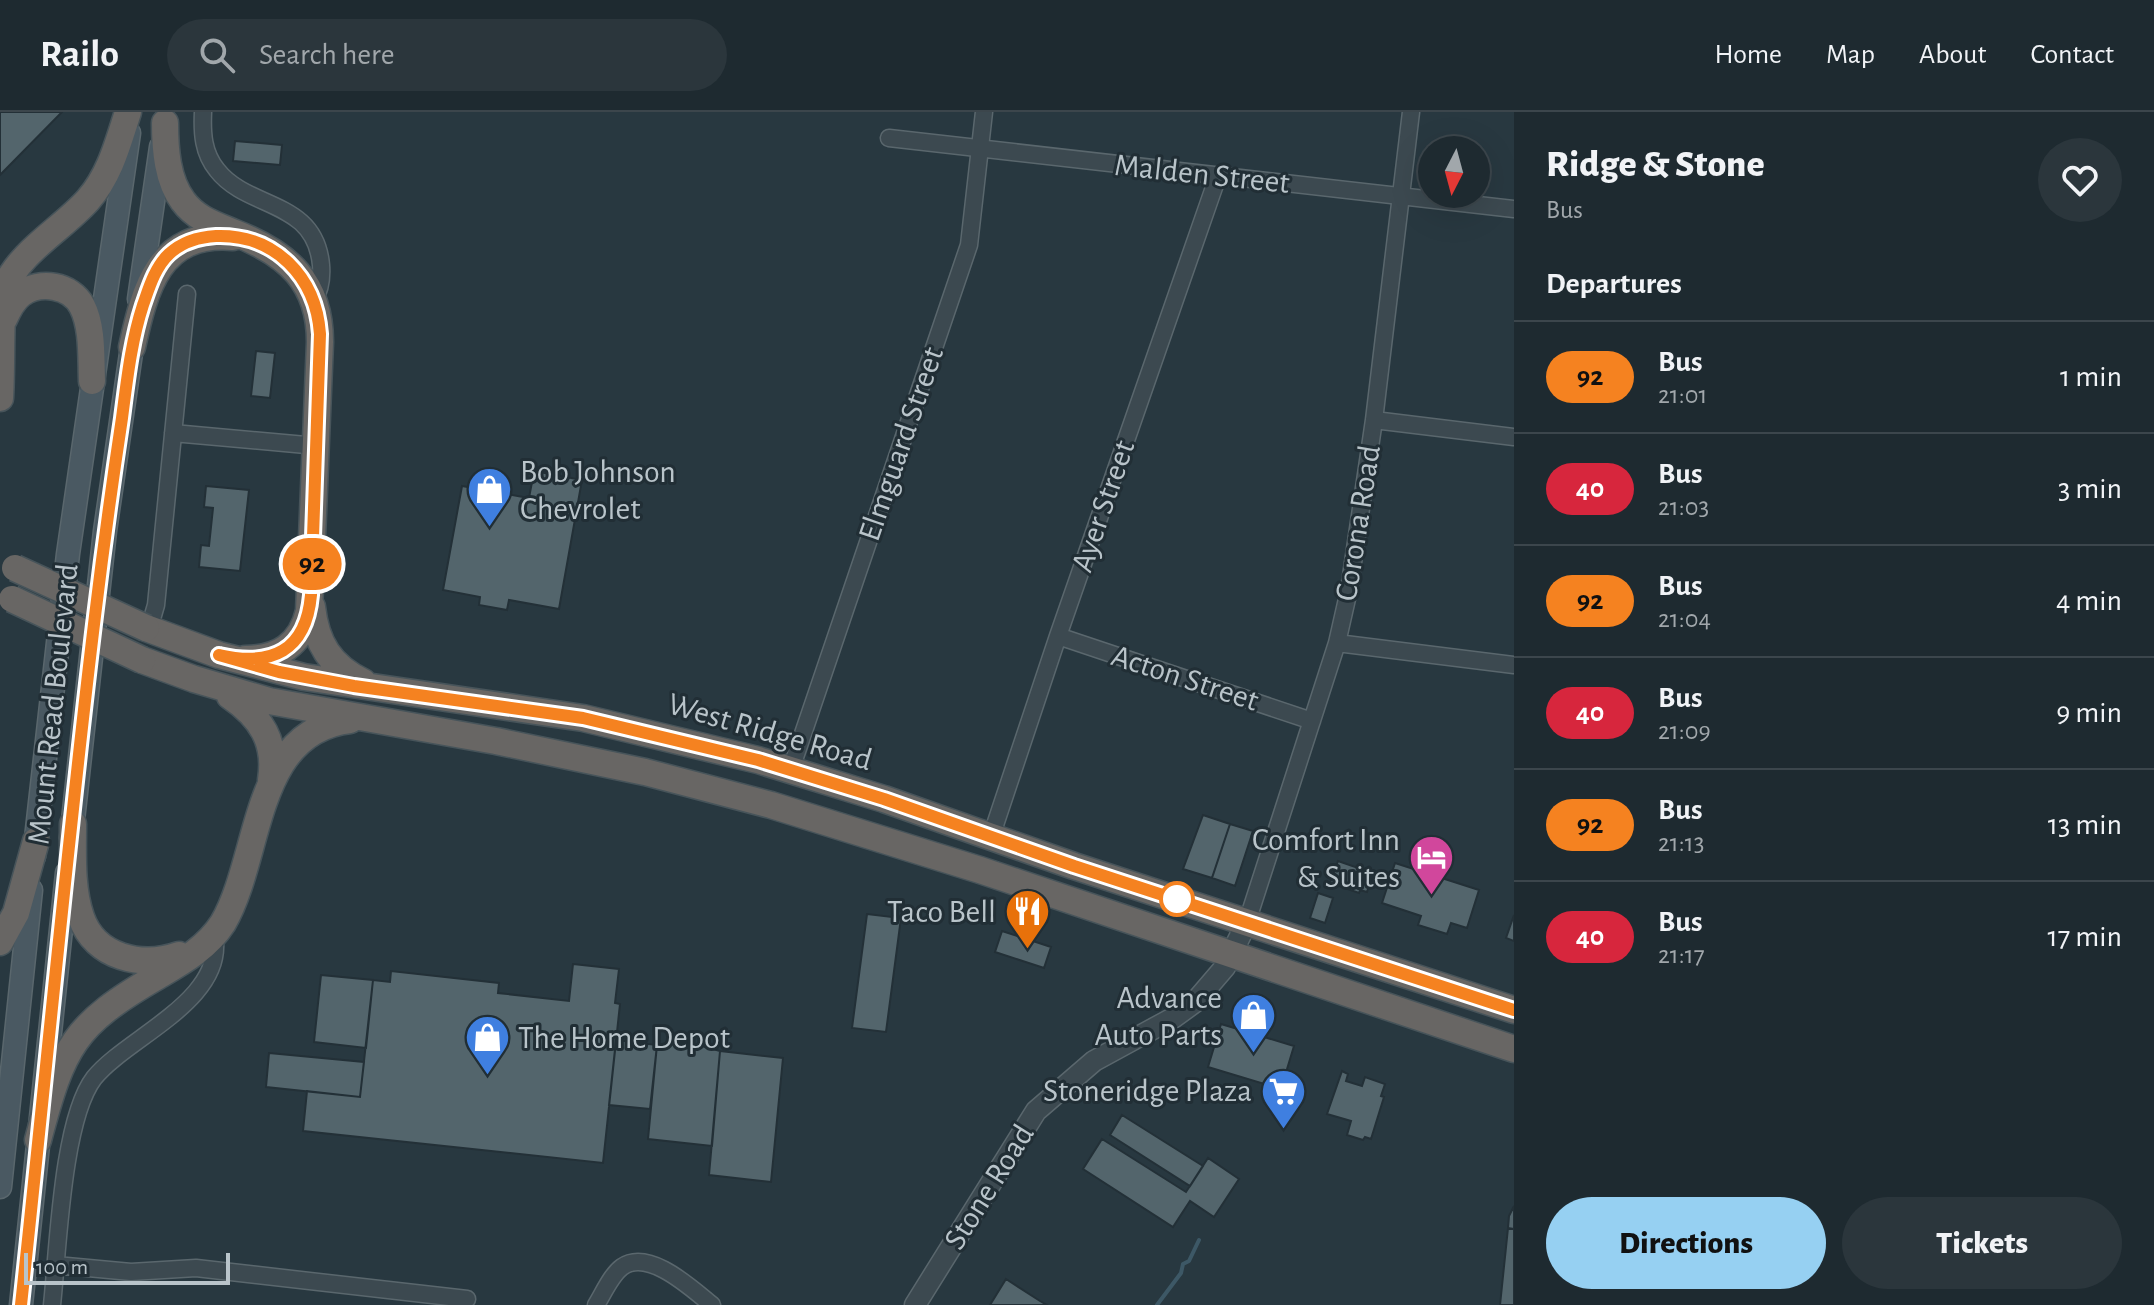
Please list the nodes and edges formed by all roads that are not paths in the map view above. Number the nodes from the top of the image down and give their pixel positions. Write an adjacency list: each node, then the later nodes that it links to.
1 (130, 112): 14 (highway); 16 (main road, Mount Read Boulevard)
2 (203, 112): 13 (street)
3 (984, 112): 7 (street, Elmguard Street)
4 (1411, 112): 9 (street, Corona Road)
5 (166, 118): 11 (highway); 15 (main road, Mount Read Boulevard)
6 (889, 138): 7 (street, Malden Street)
7 (980, 150): 8 (street, Malden Street); 36 (street, Elmguard Street)
8 (1218, 176): 9 (street, Malden Street); 26 (street, Ayer Street)
9 (1402, 195): 10 (street, Malden Street); 18 (street, Corona Road)
10 (1514, 209)
11 (256, 241): 13 (highway); 15 (highway)
12 (187, 294): 19 (street)
13 (314, 300): 21 (highway)
14 (1, 335): 16 (highway); 17 (highway)
15 (132, 347): 38 (main road, Mount Read Boulevard)
16 (92, 381): 40 (main road, Mount Read Boulevard)
17 (0, 398)
18 (1374, 420): 20 (street); 27 (street, Corona Road)
19 (173, 433): 21 (street); 25 (street)
20 (1514, 437)
21 (317, 446): 23 (highway)
22 (5, 562): 25 (highway, West Ridge Road, bridge)
23 (311, 595): 28 (highway); 31 (highway)
24 (6, 597): 30 (highway, bridge)
25 (148, 629): 28 (highway, West Ridge Road)
26 (1058, 636): 33 (street, Acton Street); 39 (street, Ayer Street)
27 (1337, 643): 29 (street); 33 (street, Corona Road)
28 (219, 655): 31 (highway, West Ridge Road)
29 (1514, 665)
30 (194, 679): 32 (highway); 37 (highway)
31 (385, 690): 35 (highway, West Ridge Road)
32 (369, 720): 34 (highway); 37 (highway)
33 (1312, 721): 41 (street, Corona Road)
34 (404, 725): 35 (highway); 44 (highway)
35 (624, 726): 36 (highway, West Ridge Road)
36 (791, 769): 39 (highway, West Ridge Road)
37 (268, 795): 42 (highway)
38 (73, 824): 42 (highway); 47 (main road, Mount Read Boulevard)
39 (991, 837): 41 (highway, West Ridge Road)
40 (36, 841): 43 (highway); 48 (main road, Mount Read Boulevard)
41 (1247, 922): 44 (street, Stone Road); 45 (highway, West Ridge Road)
42 (214, 935): 47 (highway); 49 (street)
43 (0, 942)
44 (1231, 956): 46 (highway); 55 (street, Stone Road)
45 (1514, 1010)
46 (1514, 1049)
47 (38, 1140): 51 (main road, Mount Read Boulevard)
48 (0, 1187)
49 (56, 1265): 50 (street); 52 (street)
50 (467, 1299)
51 (21, 1305)
52 (52, 1305)
53 (596, 1305): 54 (street)
54 (712, 1305)
55 (915, 1305)

